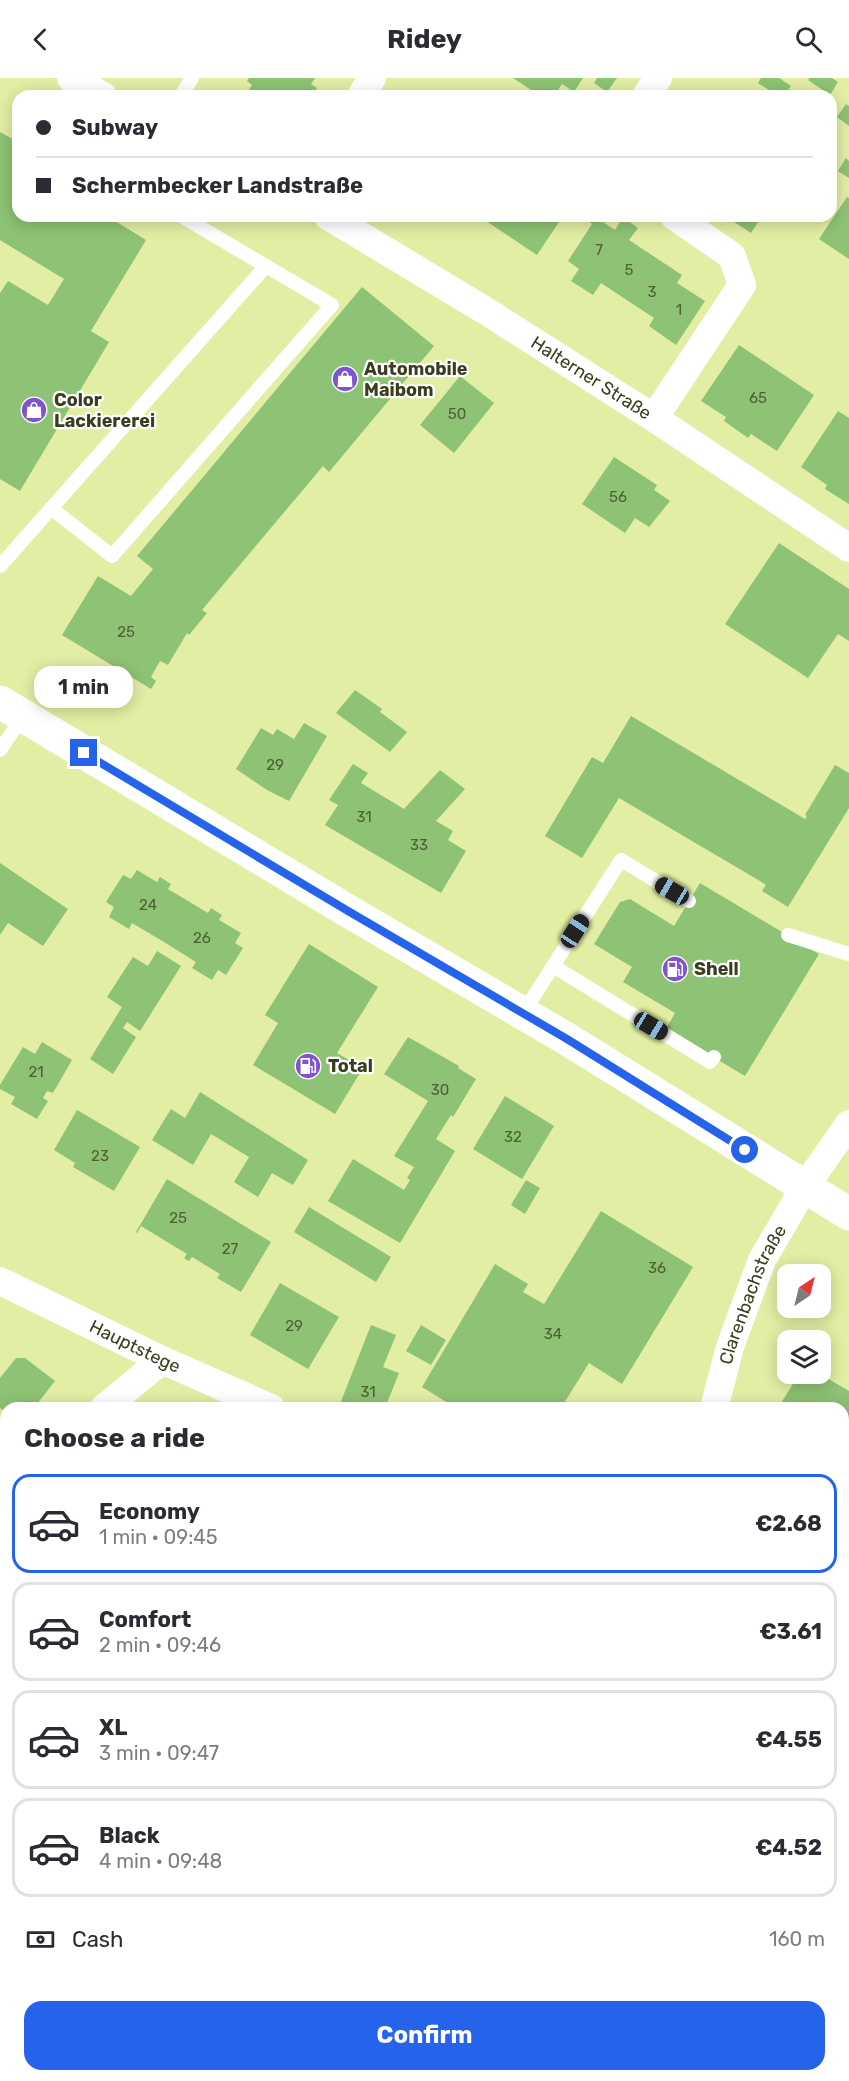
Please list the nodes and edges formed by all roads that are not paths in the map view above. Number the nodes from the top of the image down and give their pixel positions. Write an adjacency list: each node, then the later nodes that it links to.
1 (71, 78): 2 (street)
2 (92, 90)
3 (191, 222): 6 (lane)
4 (338, 222): 7 (street, Halterner Straße)
5 (683, 222): 7 (street)
6 (266, 266): 8 (lane); 8 (lane)
7 (654, 418): 9 (street, Halterner Straße)
8 (51, 508): 10 (lane)
9 (849, 548)
10 (0, 566)
11 (12, 709): 12 (lane); 17 (main road)
12 (0, 750)
13 (689, 901): 16 (lane)
14 (788, 935): 15 (lane)
15 (848, 952)
16 (553, 966): 17 (lane); 18 (lane)
17 (523, 1013): 20 (main road)
18 (714, 1057)
19 (849, 1124): 20 (street, Clarenbachstraße)
20 (804, 1188): 21 (main road); 26 (street, Clarenbachstraße)
21 (849, 1214)
22 (0, 1281): 23 (street, Hauptstege)
23 (162, 1360): 24 (street); 25 (street, Hauptstege)
24 (111, 1402)
25 (257, 1402)
26 (716, 1402)

